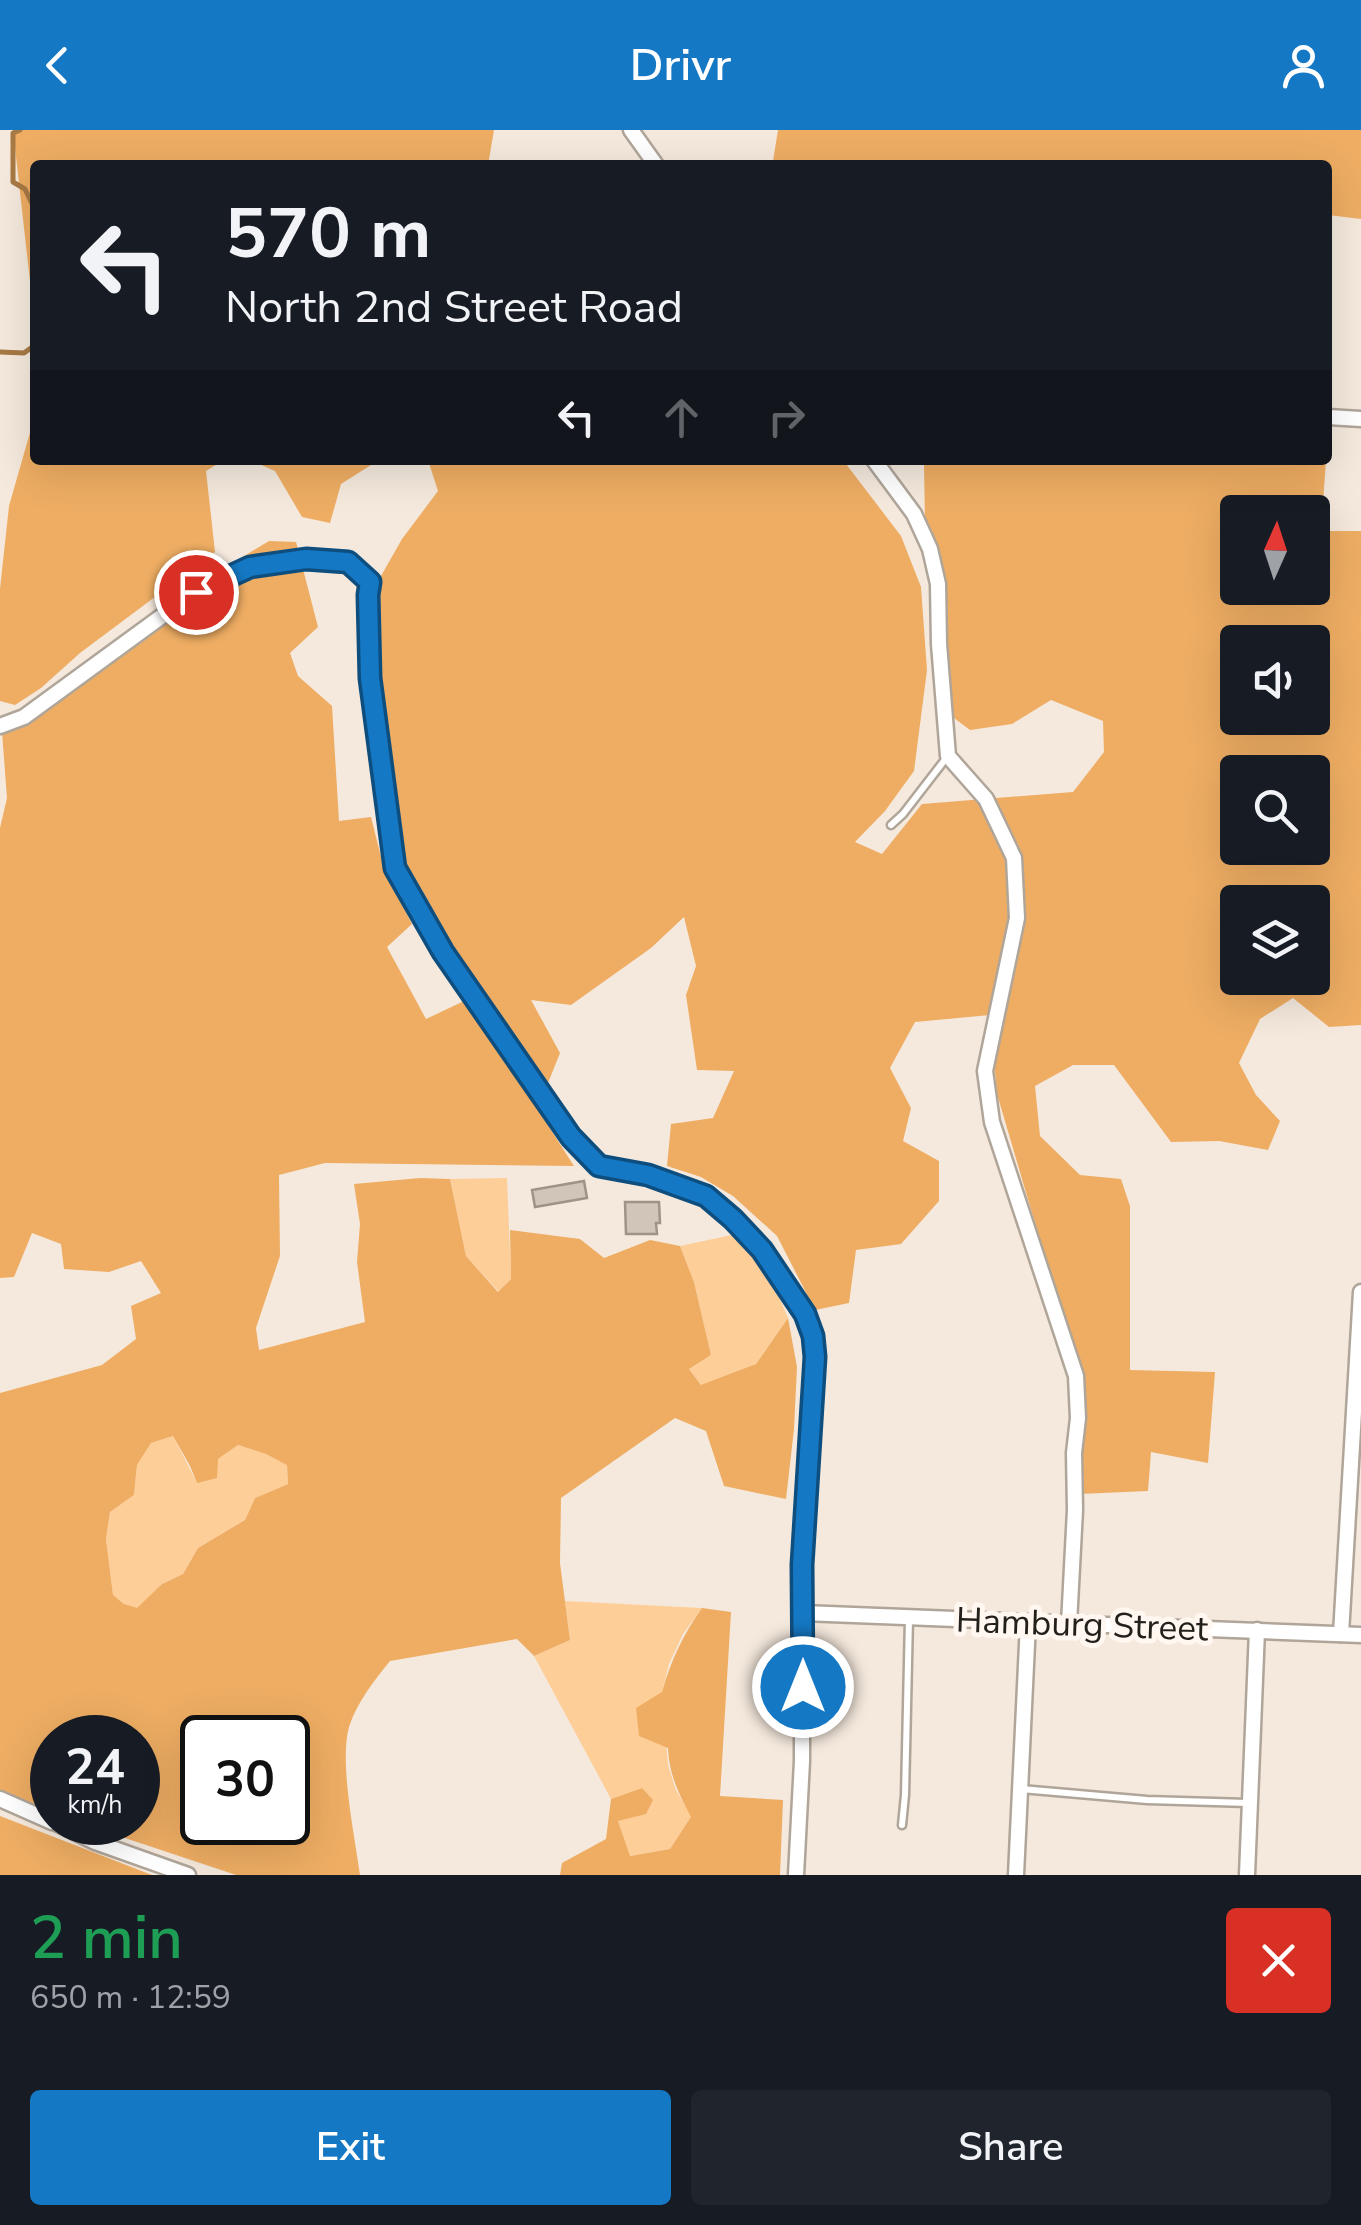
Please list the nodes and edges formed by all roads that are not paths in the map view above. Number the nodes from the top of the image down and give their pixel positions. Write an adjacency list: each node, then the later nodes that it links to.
1 (631, 130): 2 (street)
2 (652, 160)
3 (1332, 417): 4 (street)
4 (1361, 419)
5 (878, 465): 7 (street)
6 (0, 726): 10 (street)
7 (948, 756): 8 (lane); 13 (street)
8 (891, 825)
9 (1361, 1292): 15 (street)
10 (803, 1613): 11 (street, Hamburg Street); 24 (street)
11 (910, 1617): 12 (street, Hamburg Street); 21 (lane)
12 (1028, 1623): 13 (street, Hamburg Street); 17 (street)
13 (1069, 1624): 14 (street, Hamburg Street)
14 (1257, 1630): 15 (street, Hamburg Street); 19 (street)
15 (1341, 1634): 16 (street, Hamburg Street)
16 (1361, 1635)
17 (1020, 1789): 19 (lane); 25 (street)
18 (0, 1799): 20 (street)
19 (1250, 1804): 26 (street)
20 (30, 1812)
21 (902, 1825)
22 (103, 1845): 23 (street)
23 (188, 1875)
24 (796, 1875)
25 (1016, 1875)
26 (1247, 1875)

